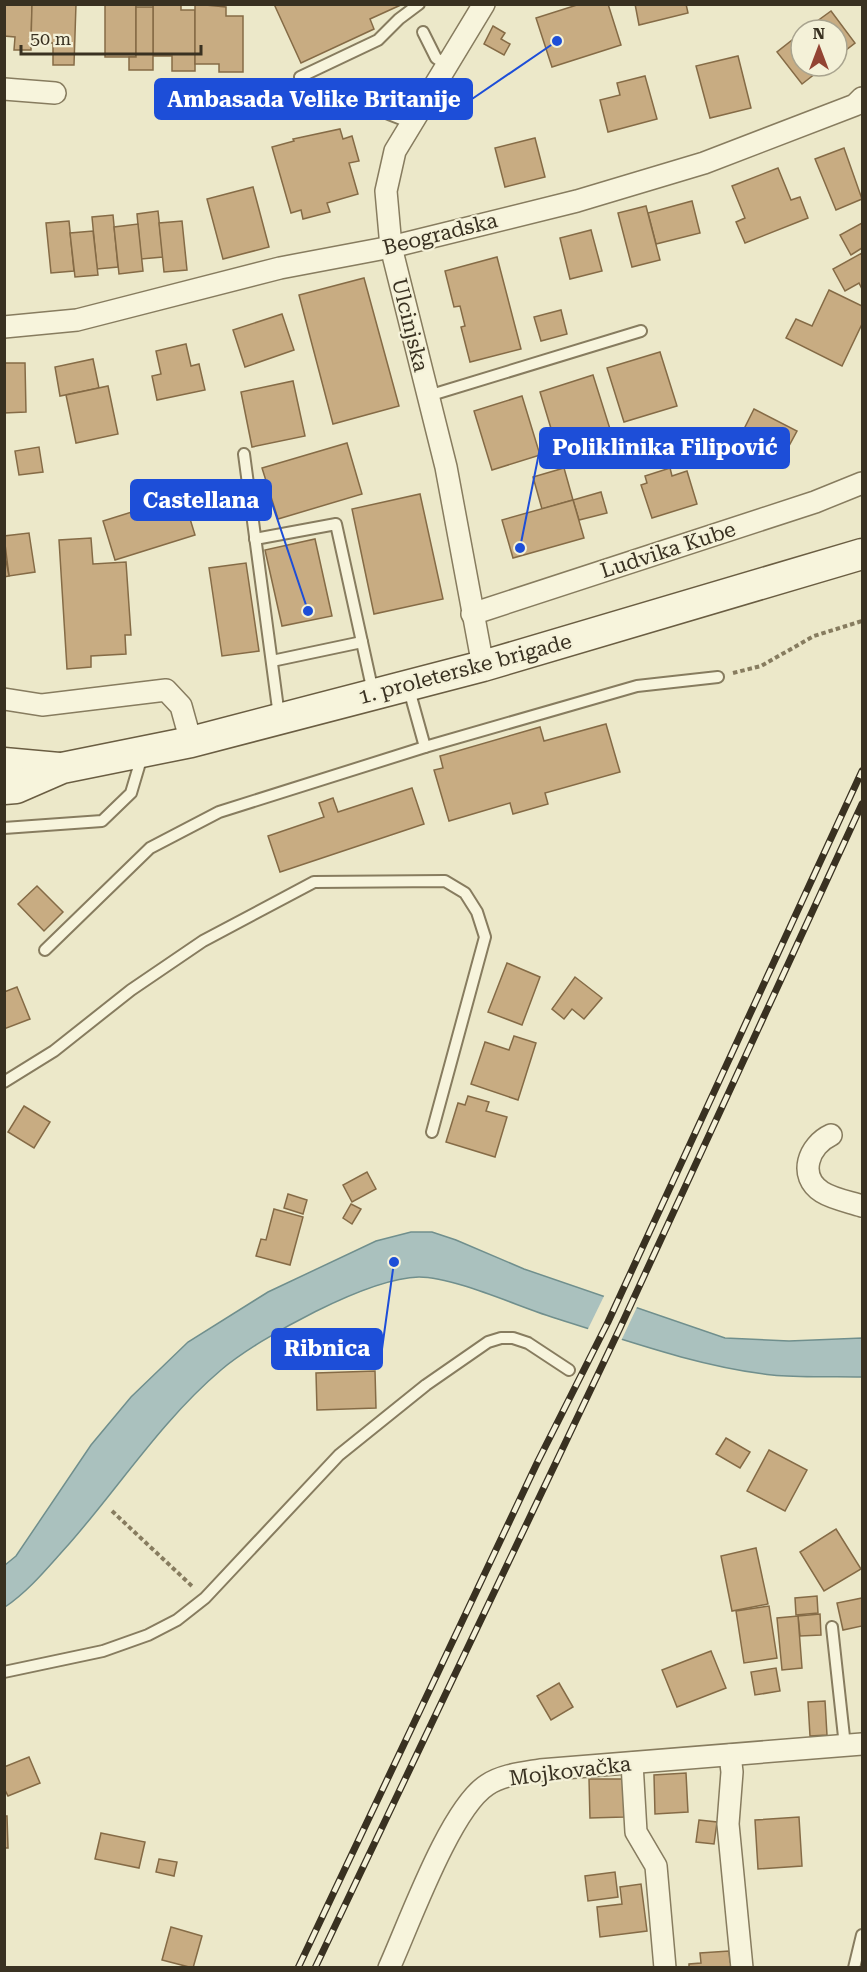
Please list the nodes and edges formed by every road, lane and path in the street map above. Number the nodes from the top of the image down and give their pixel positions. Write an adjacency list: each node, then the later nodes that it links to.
1 (419, 4): 5 (lane)
2 (483, 4): 4 (street, Ulcinjska)
3 (423, 32): 4 (lane)
4 (447, 65): 10 (street, Ulcinjska)
5 (300, 77)
6 (352, 85): 10 (lane)
7 (4, 89): 8 (street)
8 (55, 93)
9 (862, 98): 11 (street, Beogradska)
10 (411, 123): 11 (street, Ulcinjska)
11 (391, 247): 12 (street, Beogradska); 14 (street, Ulcinjska)
12 (4, 327)
13 (641, 331): 14 (lane)
14 (428, 396): 19 (street, Ulcinjska)
15 (244, 454): 17 (lane)
16 (862, 483): 19 (street, Ludvika Kube)
17 (255, 539): 21 (lane); 22 (lane)
18 (862, 554): 23 (main road, 1. proleterske brigade)
19 (472, 614): 23 (street, Ulcinjska)
20 (862, 621): 24 (path)
21 (362, 642): 22 (lane); 26 (lane)
22 (272, 661): 28 (lane)
23 (483, 666): 25 (main road, 1. proleterske brigade)
24 (718, 676): 30 (lane)
25 (408, 686): 26 (main road, 1. proleterske brigade); 30 (lane)
26 (374, 695): 28 (main road, 1. proleterske brigade)
27 (4, 699): 29 (street)
28 (279, 719): 29 (main road, 1. proleterske brigade)
29 (191, 742): 31 (main road, 1. proleterske brigade)
30 (425, 747): 36 (lane)
31 (143, 753): 33 (main road, 1. proleterske brigade); 35 (lane)
32 (4, 763): 33 (main road)
33 (62, 768): 34 (main road)
34 (4, 789)
35 (4, 828)
36 (45, 950)
37 (4, 1082): 38 (lane)
38 (432, 1132)
39 (831, 1135): 40 (street)
40 (862, 1206)
41 (569, 1370): 43 (lane)
42 (112, 1511): 43 (path)
43 (205, 1598): 45 (lane)
44 (832, 1627): 46 (lane)
45 (4, 1672)
46 (854, 1745): 47 (street, Mojkovačka)
47 (730, 1755): 48 (street, Mojkovačka); 52 (street)
48 (632, 1763): 50 (street, Mojkovačka); 51 (street)
49 (859, 1935): 53 (lane)
50 (389, 1968)
51 (665, 1968)
52 (742, 1968)
53 (854, 1968)

